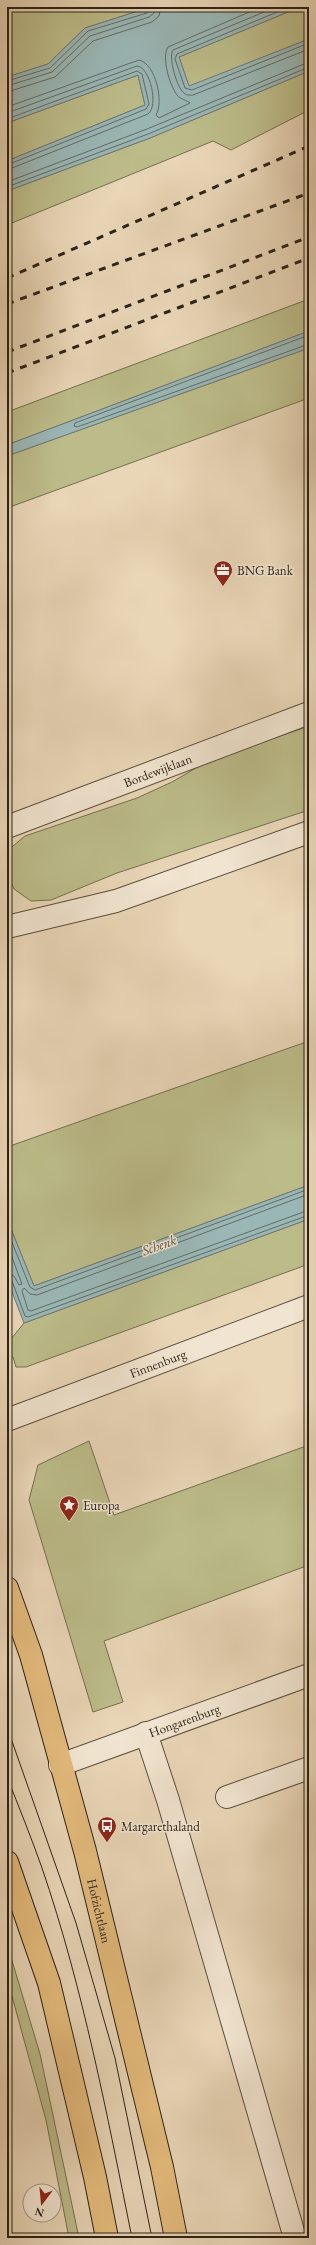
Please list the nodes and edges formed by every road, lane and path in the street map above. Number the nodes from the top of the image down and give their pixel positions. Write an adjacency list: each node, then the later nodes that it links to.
1 (309, 713): 2 (street, Bordewijklaan)
2 (7, 827)
3 (309, 832): 4 (street)
4 (7, 927)
5 (309, 1306): 6 (street, Finnenburg)
6 (7, 1420)
7 (7, 1588): 10 (main road, Hofzichtlaan)
8 (309, 1675): 9 (street, Hongarenburg)
9 (146, 1733): 10 (street, Hongarenburg); 16 (street)
10 (60, 1765): 15 (main road, Hofzichtlaan)
11 (309, 1768): 12 (street)
12 (227, 1797)
13 (7, 1862): 14 (main road)
14 (107, 2238)
15 (176, 2238)
16 (294, 2238)

